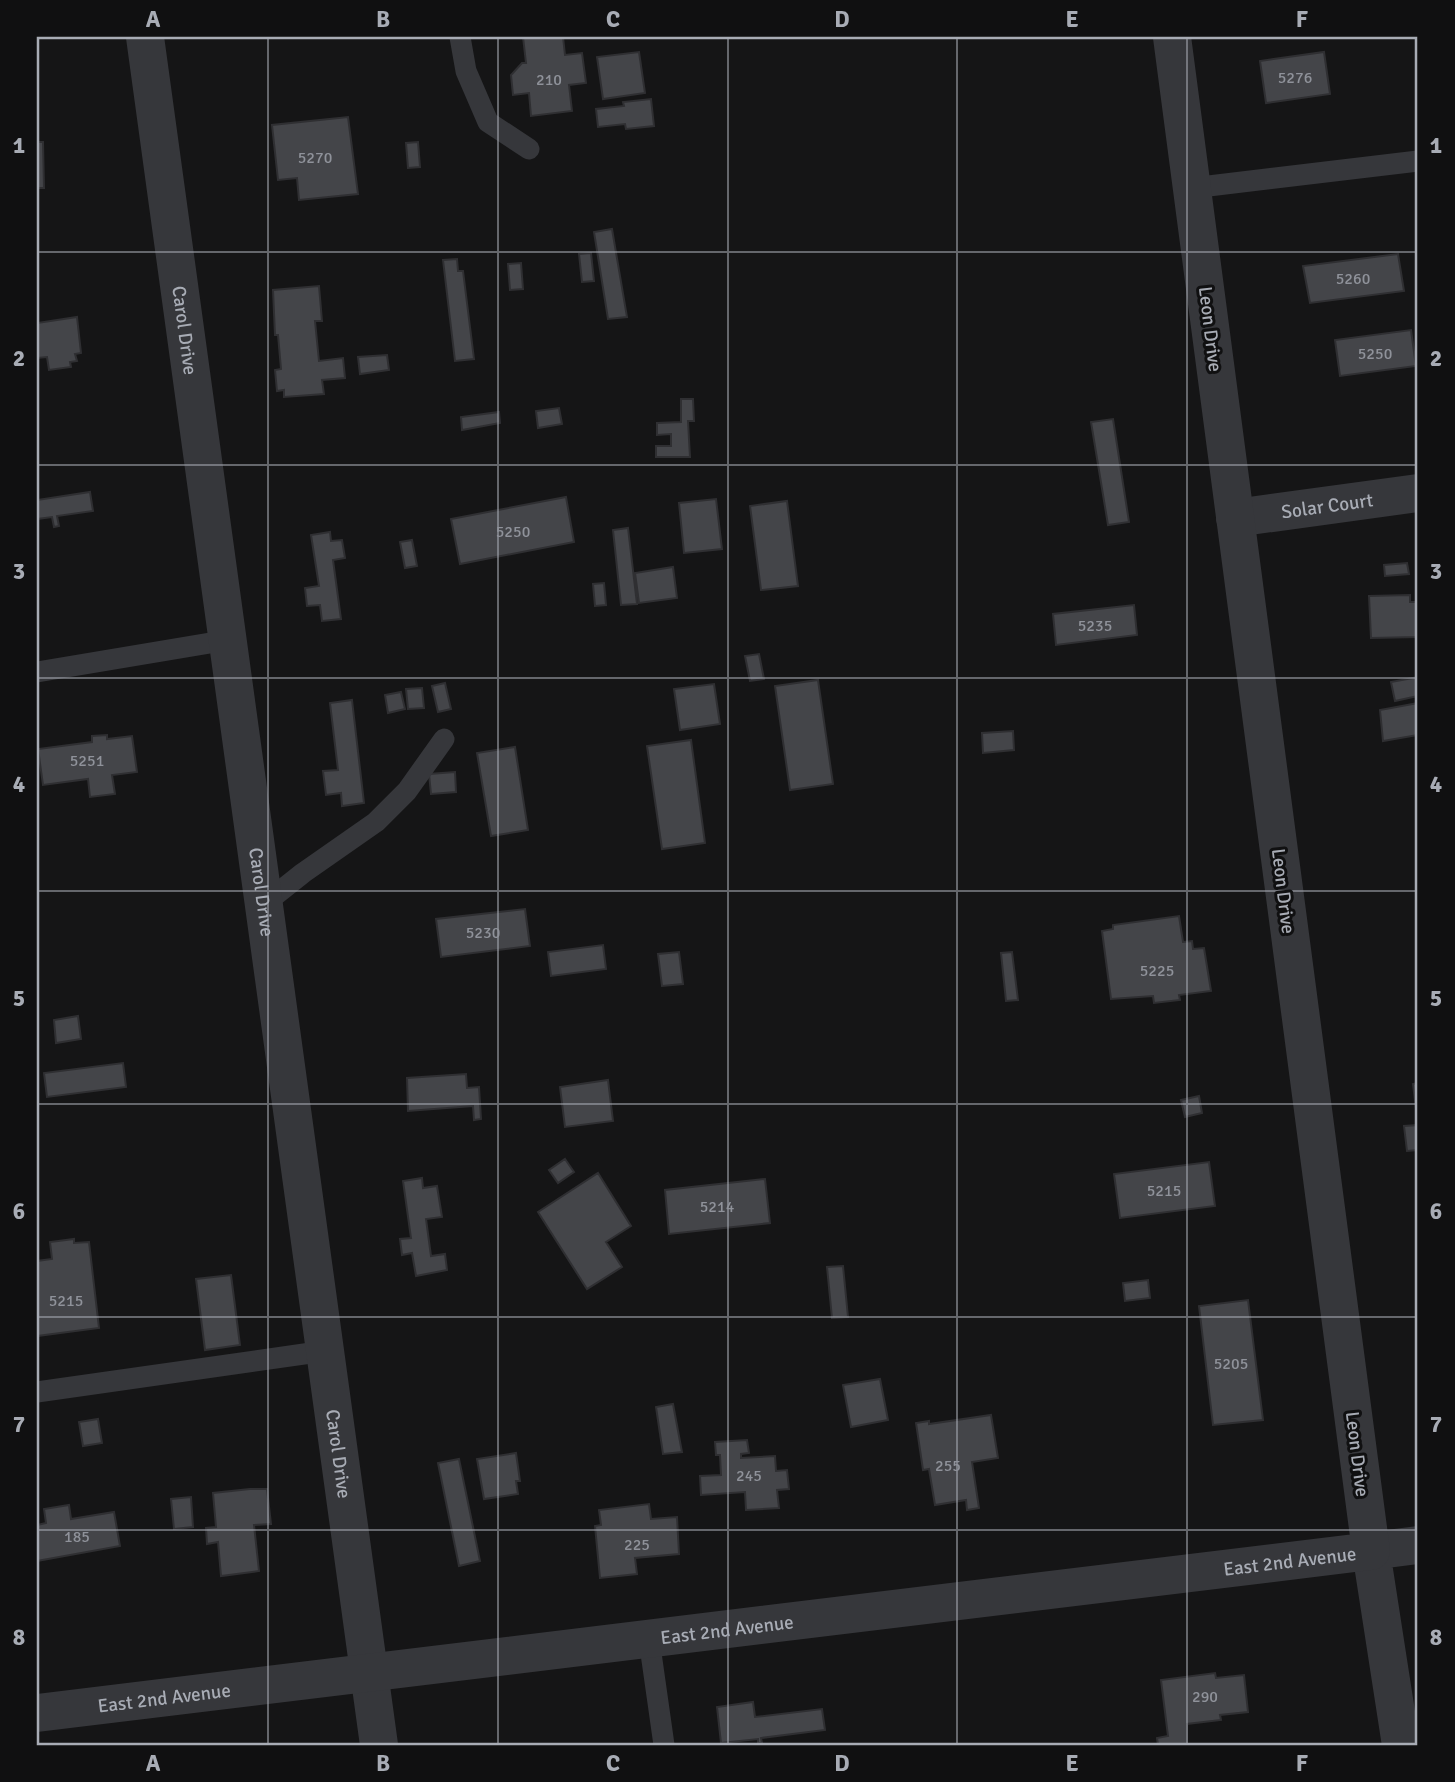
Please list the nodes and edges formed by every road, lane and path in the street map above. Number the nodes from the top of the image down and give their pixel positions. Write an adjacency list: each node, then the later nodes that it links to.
1 (145, 37): 9 (street, Carol Drive)
2 (460, 37): 4 (lane)
3 (1172, 37): 6 (street, Leon Drive)
4 (529, 149)
5 (1418, 161): 6 (lane)
6 (1192, 188): 8 (street, Leon Drive)
7 (1418, 493): 8 (street, Solar Court)
8 (1235, 518): 16 (street, Leon Drive)
9 (228, 640): 10 (lane); 12 (street, Carol Drive)
10 (37, 672)
11 (444, 739): 12 (lane)
12 (264, 904): 13 (street, Carol Drive)
13 (325, 1351): 14 (lane); 18 (street, Carol Drive)
14 (37, 1392)
15 (1418, 1545): 16 (street, East 2nd Avenue)
16 (1371, 1551): 17 (street, East 2nd Avenue); 22 (street, Leon Drive)
17 (649, 1639): 18 (street, East 2nd Avenue); 21 (lane)
18 (369, 1673): 19 (street, East 2nd Avenue); 20 (street, Carol Drive)
19 (37, 1713)
20 (379, 1745)
21 (664, 1745)
22 (1401, 1745)

